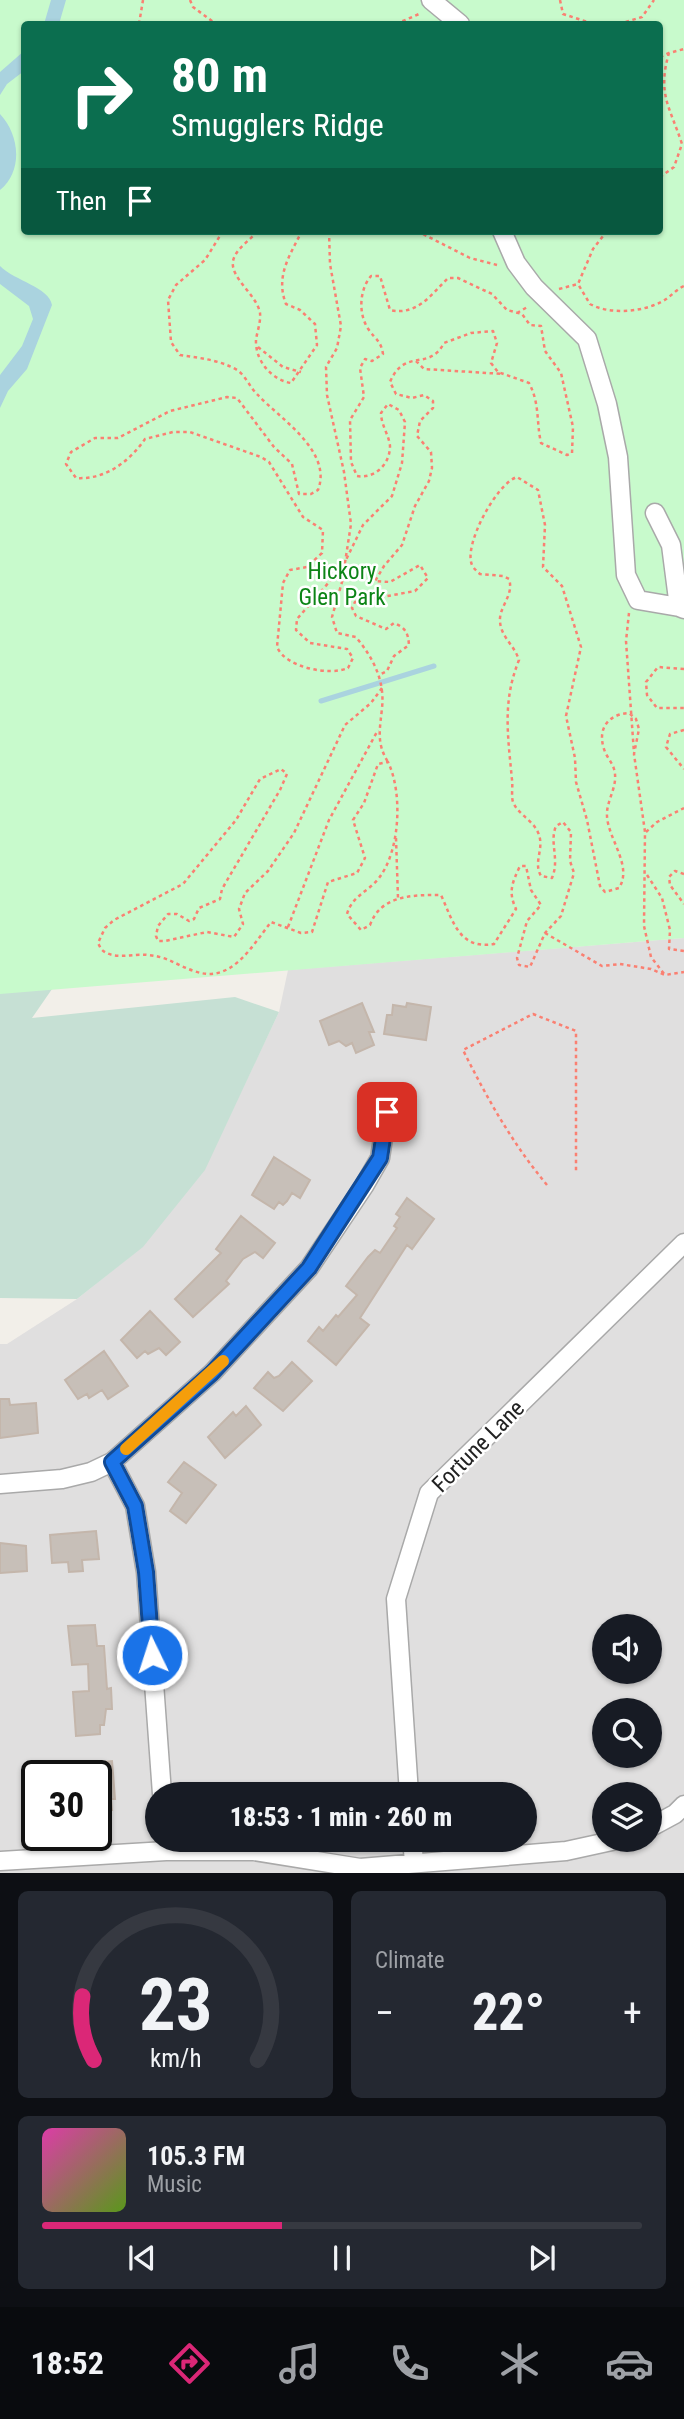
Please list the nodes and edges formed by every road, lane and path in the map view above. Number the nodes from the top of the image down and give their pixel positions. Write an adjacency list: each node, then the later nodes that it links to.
1 (143, 0): 6 (path)
2 (190, 0): 7 (path)
3 (430, 0): 8 (street)
4 (560, 0): 9 (path)
5 (654, 0): 10 (path)
6 (140, 21)
7 (212, 21)
8 (456, 21)
9 (585, 21)
10 (629, 21)
11 (684, 50): 12 (path)
12 (669, 53): 13 (path); 15 (path)
13 (663, 56)
14 (663, 96): 15 (path)
15 (665, 99): 16 (path)
16 (663, 174)
17 (221, 235): 31 (path)
18 (253, 235): 26 (path)
19 (300, 235): 28 (path)
20 (329, 235): 31 (path)
21 (426, 235): 24 (path)
22 (504, 235): 24 (street)
23 (604, 235): 25 (path)
24 (516, 262): 32 (street)
25 (684, 286)
26 (256, 345): 28 (path); 28 (path)
27 (416, 361): 29 (path); 29 (path); 35 (path)
28 (302, 372)
29 (505, 374): 31 (path)
30 (654, 513): 33 (street)
31 (344, 566): 35 (path)
32 (635, 593): 33 (street); 38 (path)
33 (681, 608)
34 (684, 669): 37 (path)
35 (379, 675): 36 (path)
36 (382, 688): 39 (path); 51 (path)
37 (684, 708)
38 (629, 713): 41 (path); 41 (path); 52 (path)
39 (379, 728): 42 (path); 51 (path)
40 (684, 730): 43 (path)
41 (634, 754): 45 (path)
42 (388, 762): 46 (path); 51 (path)
43 (683, 768)
44 (684, 808): 45 (path)
45 (645, 832): 47 (path)
46 (396, 835): 49 (path); 49 (path)
47 (646, 873): 53 (path); 55 (path)
48 (684, 874): 50 (path)
49 (398, 900): 52 (path)
50 (684, 904)
51 (288, 927)
52 (545, 933): 55 (path)
53 (684, 951)
54 (684, 972): 55 (path)
55 (665, 975)
56 (387, 1112): 60 (street)
57 (576, 1172): 58 (path)
58 (547, 1185)
59 (684, 1243): 63 (street, Fortune Lane)
60 (112, 1462): 61 (street); 62 (street)
61 (0, 1484)
62 (161, 1782)
63 (408, 1782)
64 (684, 1805): 65 (street)
65 (662, 1821)
66 (592, 1845): 71 (street)
67 (145, 1847): 70 (street)
68 (260, 1852): 71 (street)
69 (413, 1852): 71 (street)
70 (0, 1861)
71 (414, 1862)

